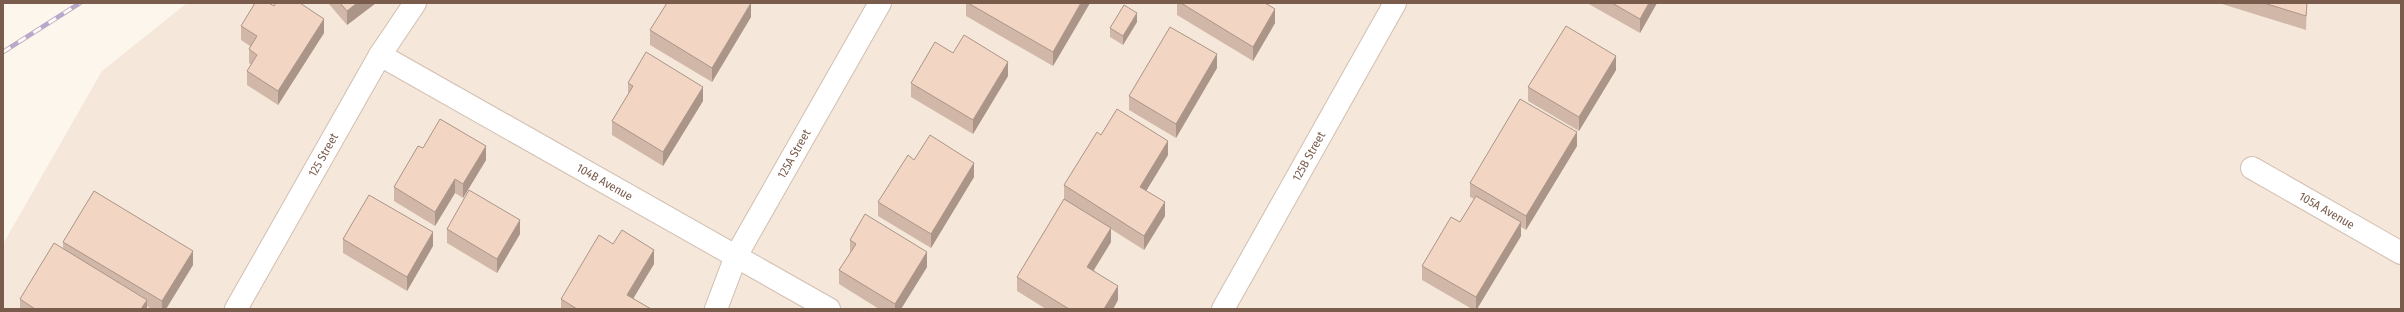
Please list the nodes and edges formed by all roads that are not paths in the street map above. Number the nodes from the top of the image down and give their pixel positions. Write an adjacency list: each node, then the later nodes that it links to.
1 (415, 3): 4 (street, 125 Street)
2 (880, 3): 7 (street, 125A Street)
3 (1395, 3): 11 (street, 125B Street)
4 (380, 55): 7 (street, 104B Avenue); 8 (street, 125 Street)
5 (2252, 168): 6 (street, 105A Avenue)
6 (2401, 253)
7 (736, 256): 9 (street, 125A Street); 10 (street, 104B Avenue)
8 (236, 309)
9 (716, 309)
10 (829, 309)
11 (1223, 309)

